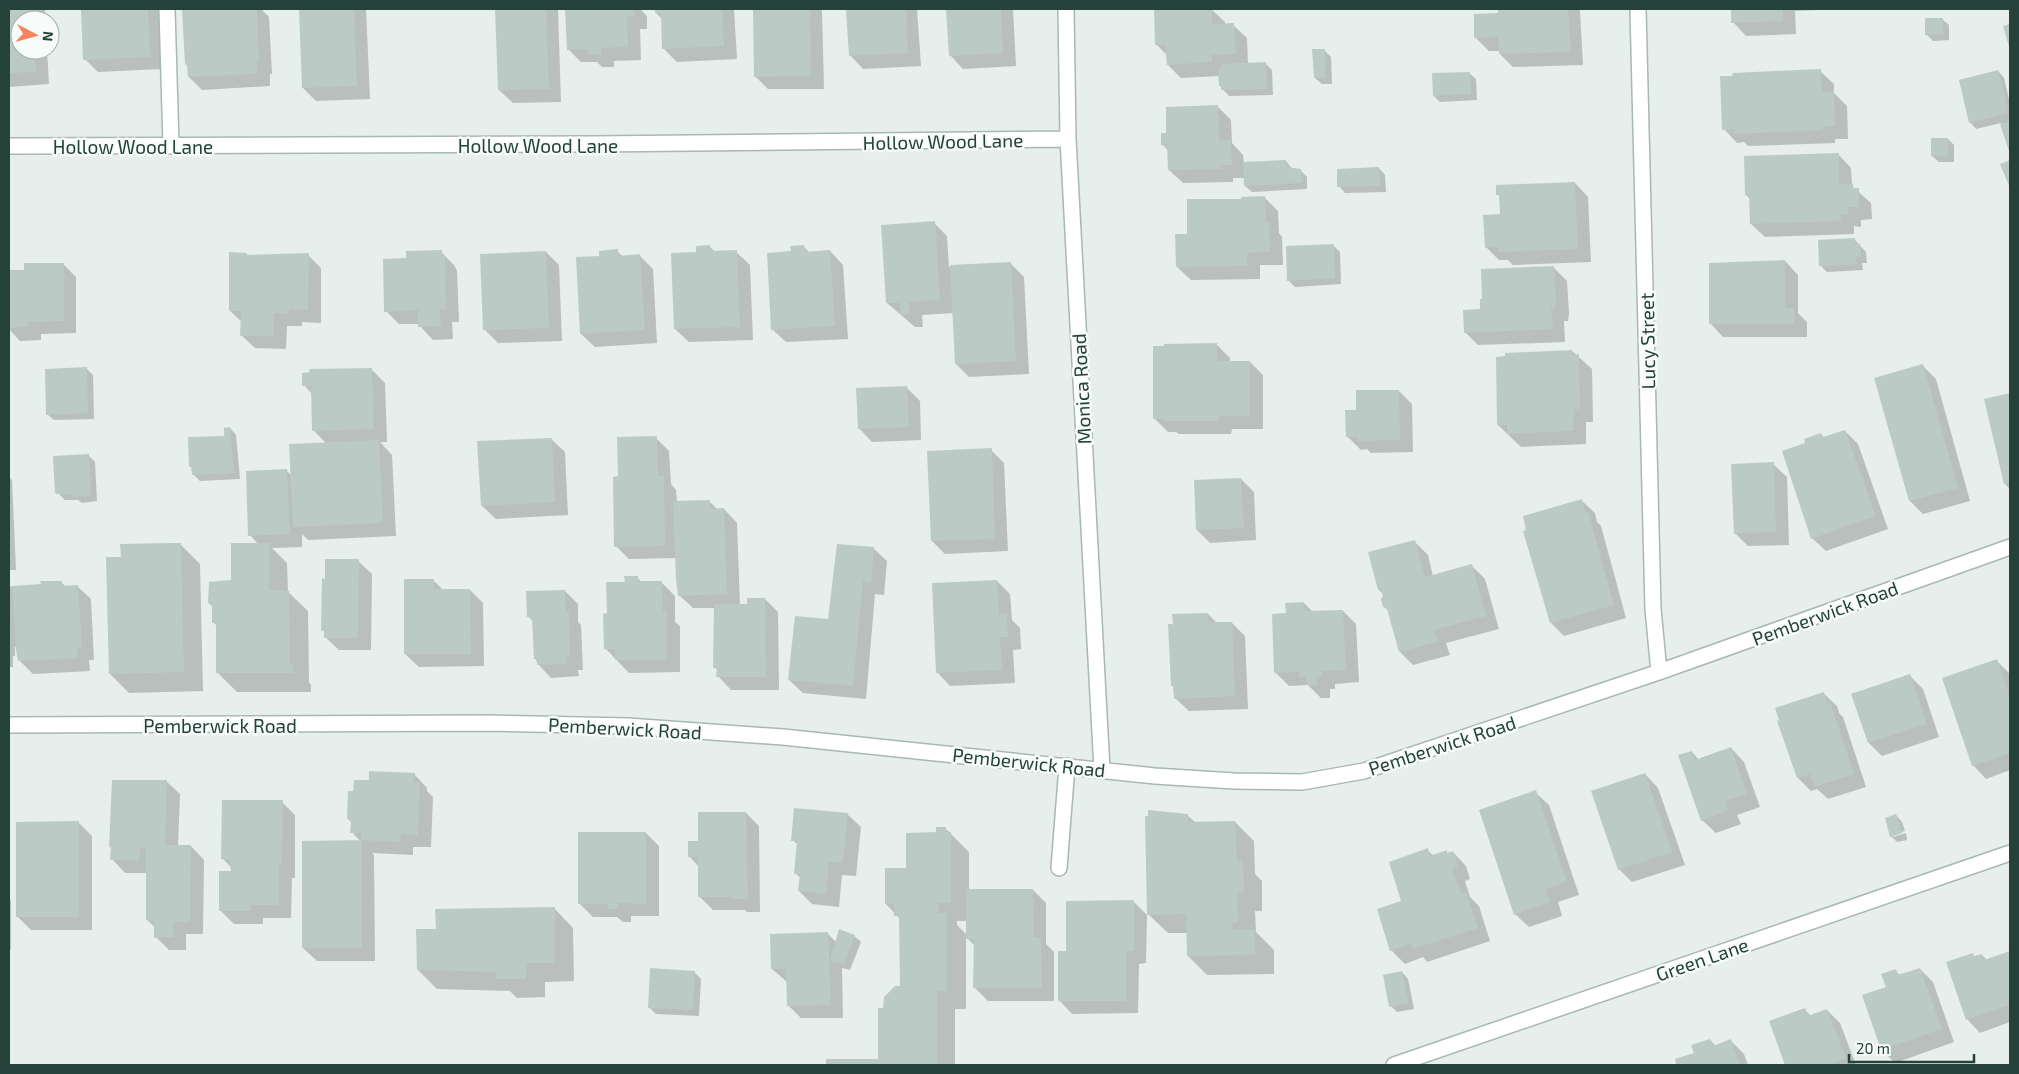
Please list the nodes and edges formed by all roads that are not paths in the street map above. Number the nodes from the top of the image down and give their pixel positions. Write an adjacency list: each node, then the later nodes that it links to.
1 (167, 9): 6 (street)
2 (1066, 9): 4 (street, Monica Road)
3 (1638, 9): 8 (street, Lucy Street)
4 (1068, 139): 6 (street, Hollow Wood Lane); 11 (street, Monica Road)
5 (9, 146): 6 (street, Hollow Wood Lane)
6 (171, 146)
7 (2010, 547): 8 (street, Pemberwick Road)
8 (1659, 672): 11 (street, Pemberwick Road)
9 (9, 725): 10 (street, Pemberwick Road)
10 (1067, 766): 11 (street, Pemberwick Road); 13 (street)
11 (1102, 770)
12 (2010, 853): 14 (street, Green Lane)
13 (1059, 868)
14 (1394, 1065)

